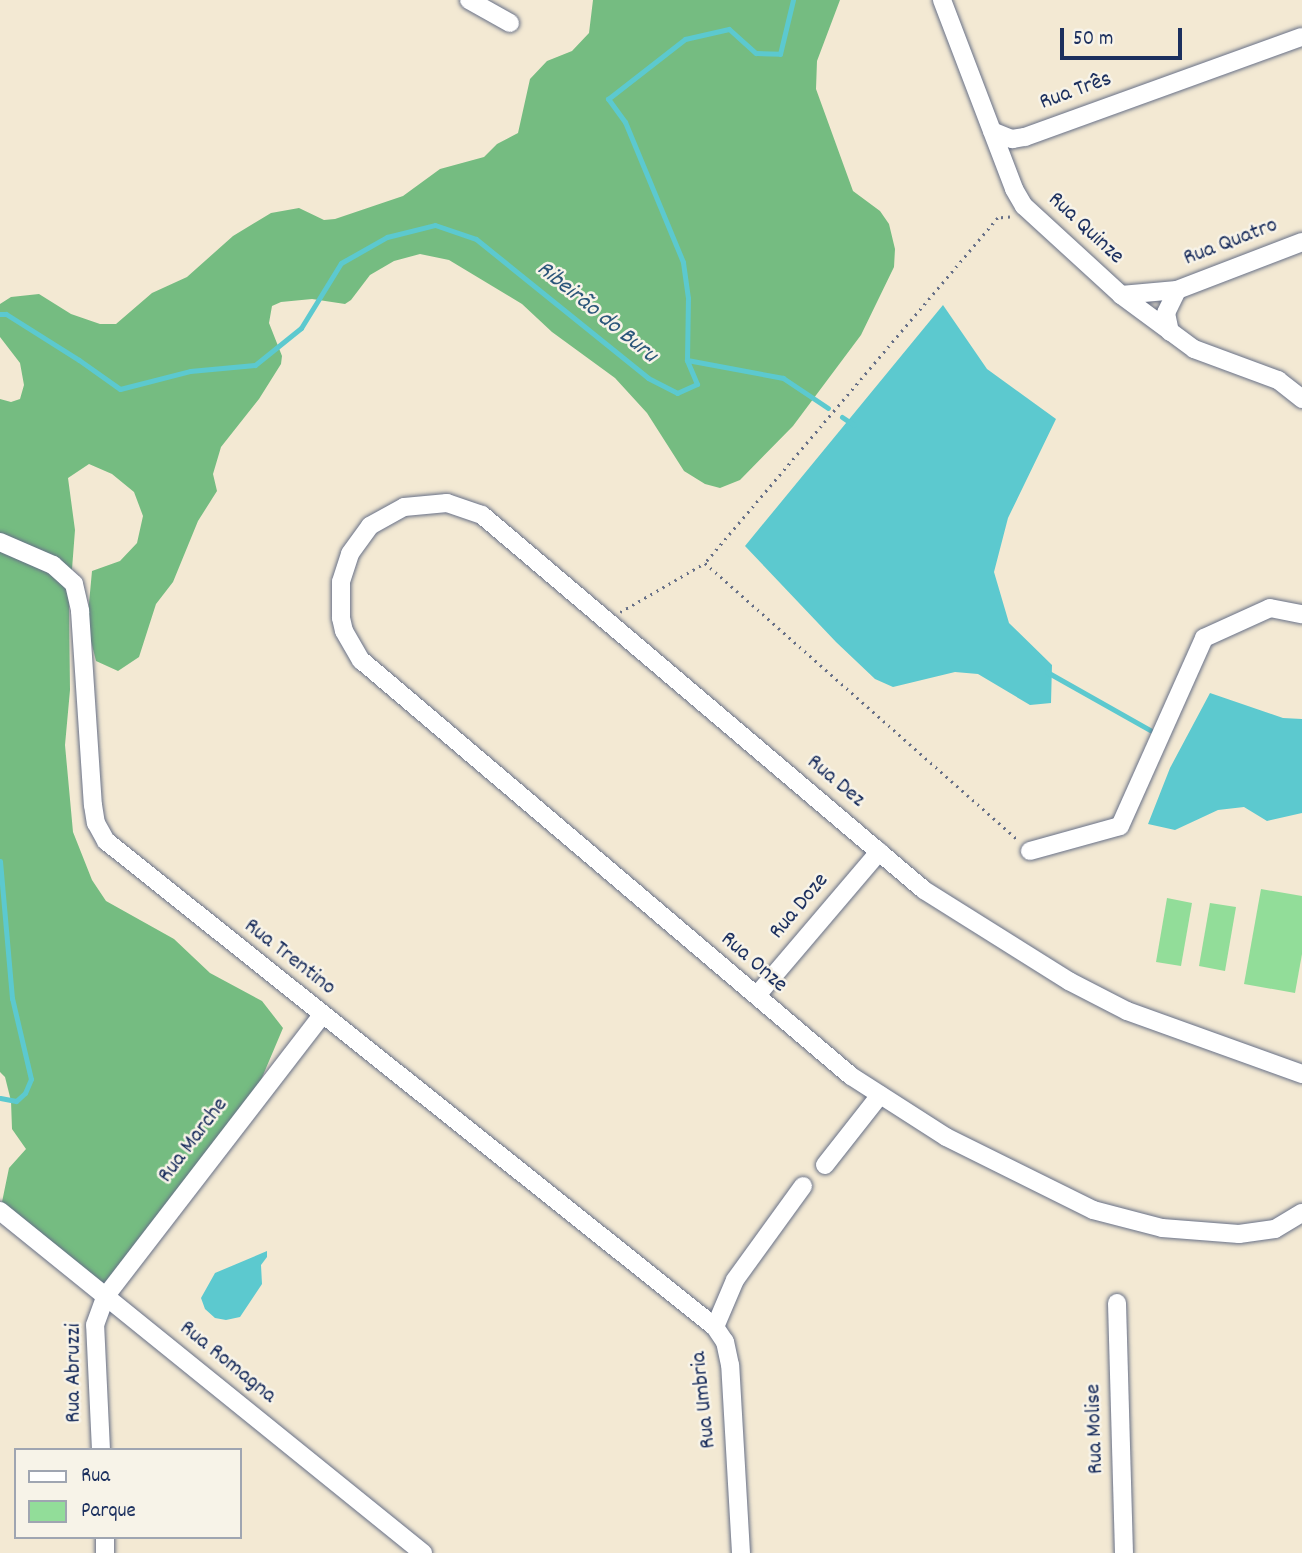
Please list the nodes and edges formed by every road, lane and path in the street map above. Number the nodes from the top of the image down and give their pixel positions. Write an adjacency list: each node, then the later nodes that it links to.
1 (469, 0): 3 (street)
2 (942, 0): 5 (street, Rua Quinze)
3 (510, 23)
4 (1302, 37): 6 (street, Rua Três)
5 (992, 131): 6 (street, Rua Três); 7 (street, Rua Quinze)
6 (1025, 137): 7 (street, Rua Três)
7 (1006, 169): 11 (street, Rua Quinze)
8 (1012, 217): 16 (path)
9 (1302, 242): 10 (street, Rua Quatro)
10 (1177, 289): 11 (street, Rua Quatro); 12 (street, Rua Quatro)
11 (1121, 295): 12 (street, Rua Quinze)
12 (1170, 332): 13 (street, Rua Quinze)
13 (1302, 399)
14 (370, 526): 18 (street, Rua Dez); 21 (street, Rua Onze)
15 (0, 542): 22 (street, Rua Trentino)
16 (705, 563): 18 (path); 19 (path)
17 (1302, 614): 19 (street)
18 (607, 620): 20 (street, Rua Dez)
19 (1030, 851)
20 (879, 852): 21 (street, Rua Doze); 23 (street, Rua Dez)
21 (758, 995): 24 (street, Rua Onze)
22 (322, 1015): 29 (street, Rua Marche); 31 (street, Rua Trentino)
23 (1302, 1074)
24 (880, 1095): 25 (street); 28 (street, Rua Onze)
25 (825, 1165)
26 (803, 1186): 31 (street, Rua Umbria)
27 (0, 1211): 29 (street, Rua Romagna)
28 (1302, 1213)
29 (105, 1297): 32 (street, Rua Abruzzi); 33 (street, Rua Romagna)
30 (1117, 1303): 35 (street, Rua Molise)
31 (715, 1327): 34 (street, Rua Umbria)
32 (101, 1448)
33 (423, 1553)
34 (741, 1553)
35 (1124, 1553)

